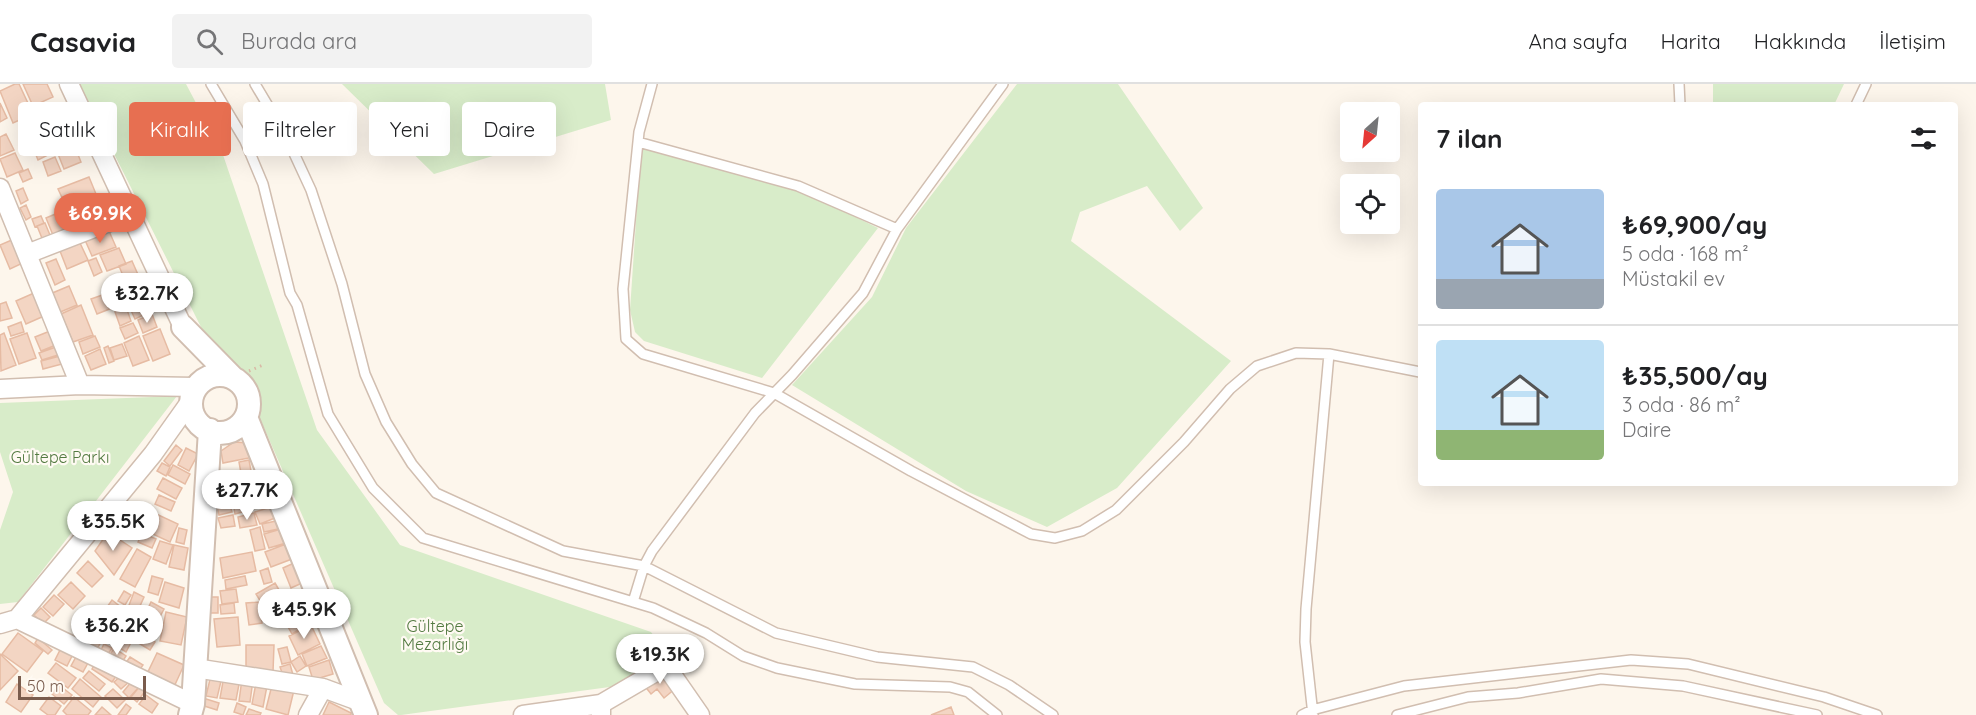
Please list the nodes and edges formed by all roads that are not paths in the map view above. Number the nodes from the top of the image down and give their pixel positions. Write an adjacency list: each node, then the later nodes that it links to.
1 (69, 84): 12 (street)
2 (211, 84): 26 (lane)
3 (255, 84): 25 (lane)
4 (652, 84): 10 (lane)
5 (1003, 84): 13 (lane)
6 (1679, 84): 8 (lane)
7 (1866, 84): 9 (lane)
8 (1680, 102)
9 (1857, 102)
10 (638, 142): 13 (lane); 22 (lane)
11 (0, 188): 14 (street)
12 (130, 214): 14 (street); 15 (street)
13 (897, 229): 22 (lane)
14 (27, 254): 19 (street)
15 (183, 327): 18 (street); 21 (street)
16 (1329, 354): 17 (lane); 22 (lane); 33 (lane)
17 (1418, 372)
18 (233, 378): 21 (street); 23 (street)
19 (80, 385): 20 (street); 21 (street)
20 (0, 389)
21 (196, 390): 24 (street); 27 (street)
22 (774, 393): 25 (lane)
23 (246, 417): 24 (street); 30 (street)
24 (210, 430): 28 (street)
25 (644, 566): 26 (lane); 38 (lane)
26 (633, 602): 37 (lane)
27 (8, 622): 31 (street)
28 (195, 668): 29 (street); 31 (street)
29 (323, 688): 30 (street); 34 (street)
30 (364, 709)
31 (191, 710)
32 (601, 710): 35 (street); 36 (street)
33 (1312, 713): 39 (lane); 42 (lane)
34 (308, 715)
35 (523, 715)
36 (700, 715)
37 (997, 715)
38 (1053, 715)
39 (1302, 715)
40 (1397, 715): 41 (lane)
41 (1817, 715)
42 (1878, 715)

